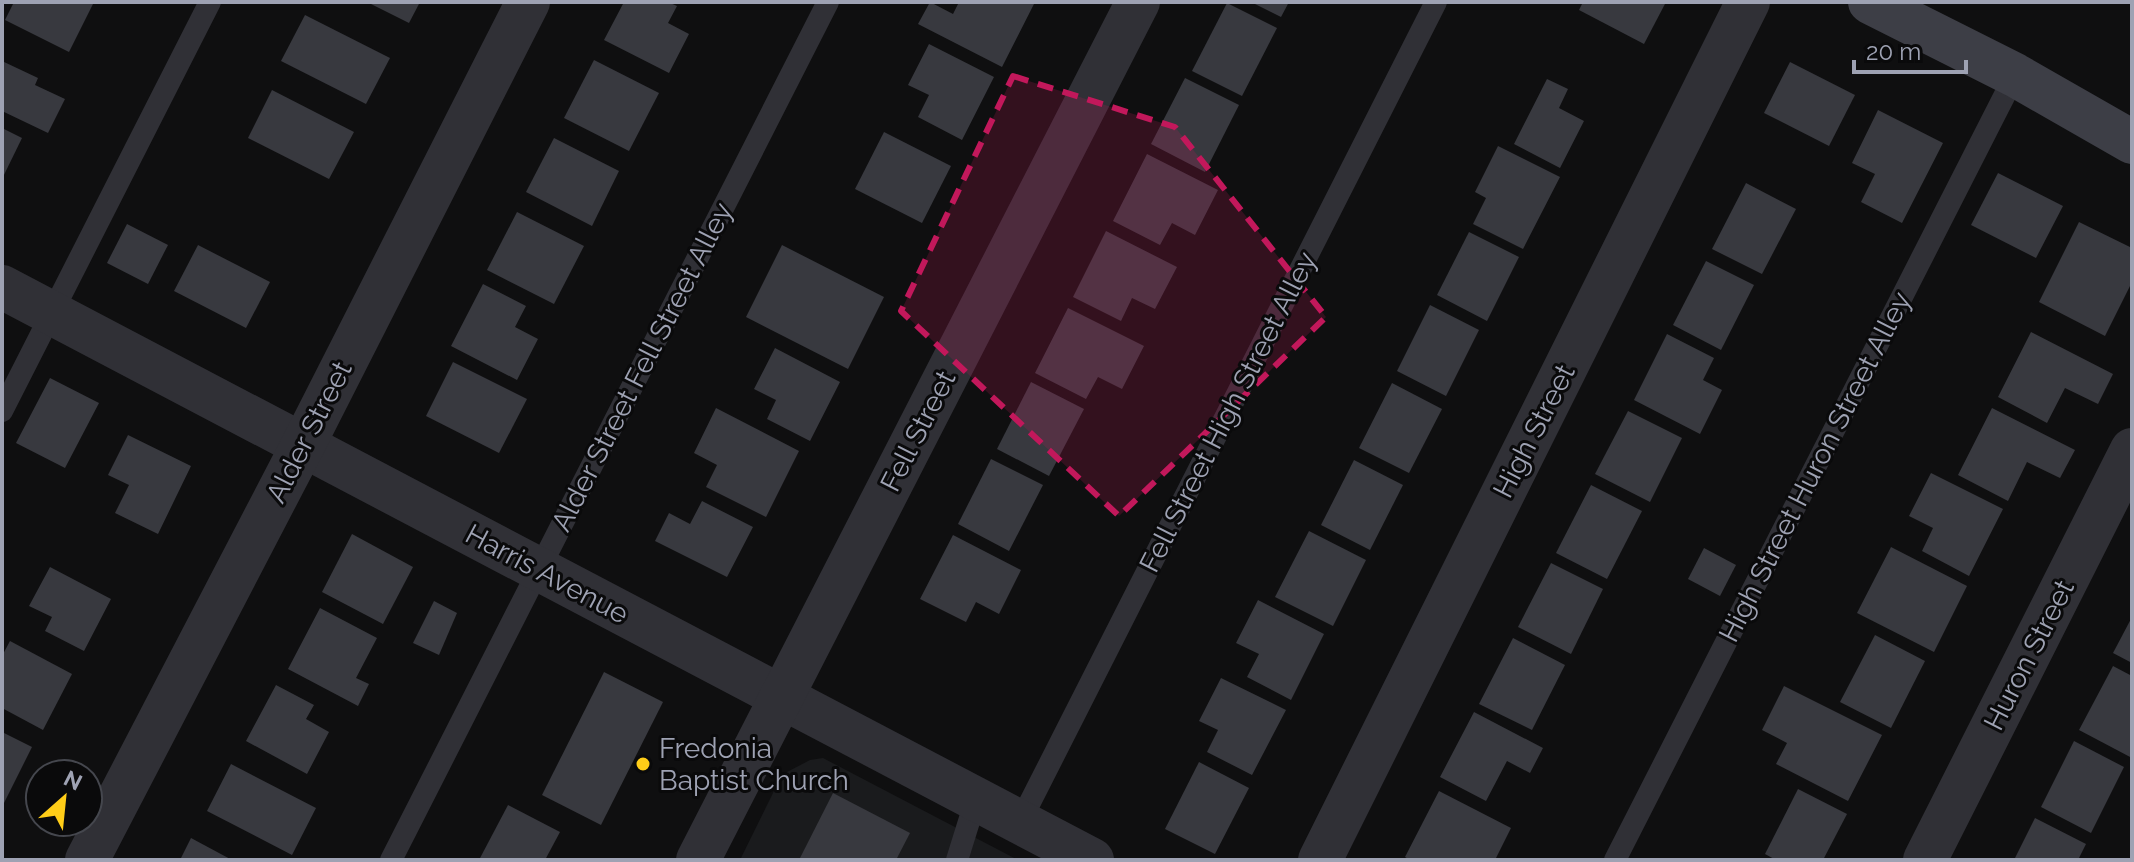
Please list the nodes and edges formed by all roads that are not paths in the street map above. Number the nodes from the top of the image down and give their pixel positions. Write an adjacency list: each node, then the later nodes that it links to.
1 (210, 2): 11 (lane)
2 (528, 2): 13 (street, Alder Street)
3 (828, 2): 15 (lane, Alder Street Fell Street Alley)
4 (1138, 2): 16 (street, Fell Street)
5 (1436, 2): 18 (lane, Fell Street High Street Alley)
6 (1748, 2): 24 (street, High Street)
7 (1870, 2): 8 (street)
8 (2015, 75): 9 (street); 25 (lane, High Street Huron Street Alley)
9 (2132, 142)
10 (2, 287): 11 (street, Harris Avenue)
11 (52, 313): 12 (lane); 13 (street, Harris Avenue)
12 (2, 411)
13 (303, 445): 15 (street, Harris Avenue); 19 (street, Alder Street)
14 (2132, 450): 26 (street, Huron Street)
15 (539, 570): 16 (street, Harris Avenue); 20 (lane, Alder Street Fell Street Alley)
16 (781, 697): 17 (street, Harris Avenue); 21 (street, Fell Street)
17 (976, 799): 18 (street, Harris Avenue); 22 (lane)
18 (1020, 822): 23 (street, Harris Avenue)
19 (87, 860)
20 (391, 860)
21 (698, 860)
22 (957, 860)
23 (1092, 860)
24 (1320, 860)
25 (1615, 860)
26 (1925, 860)

